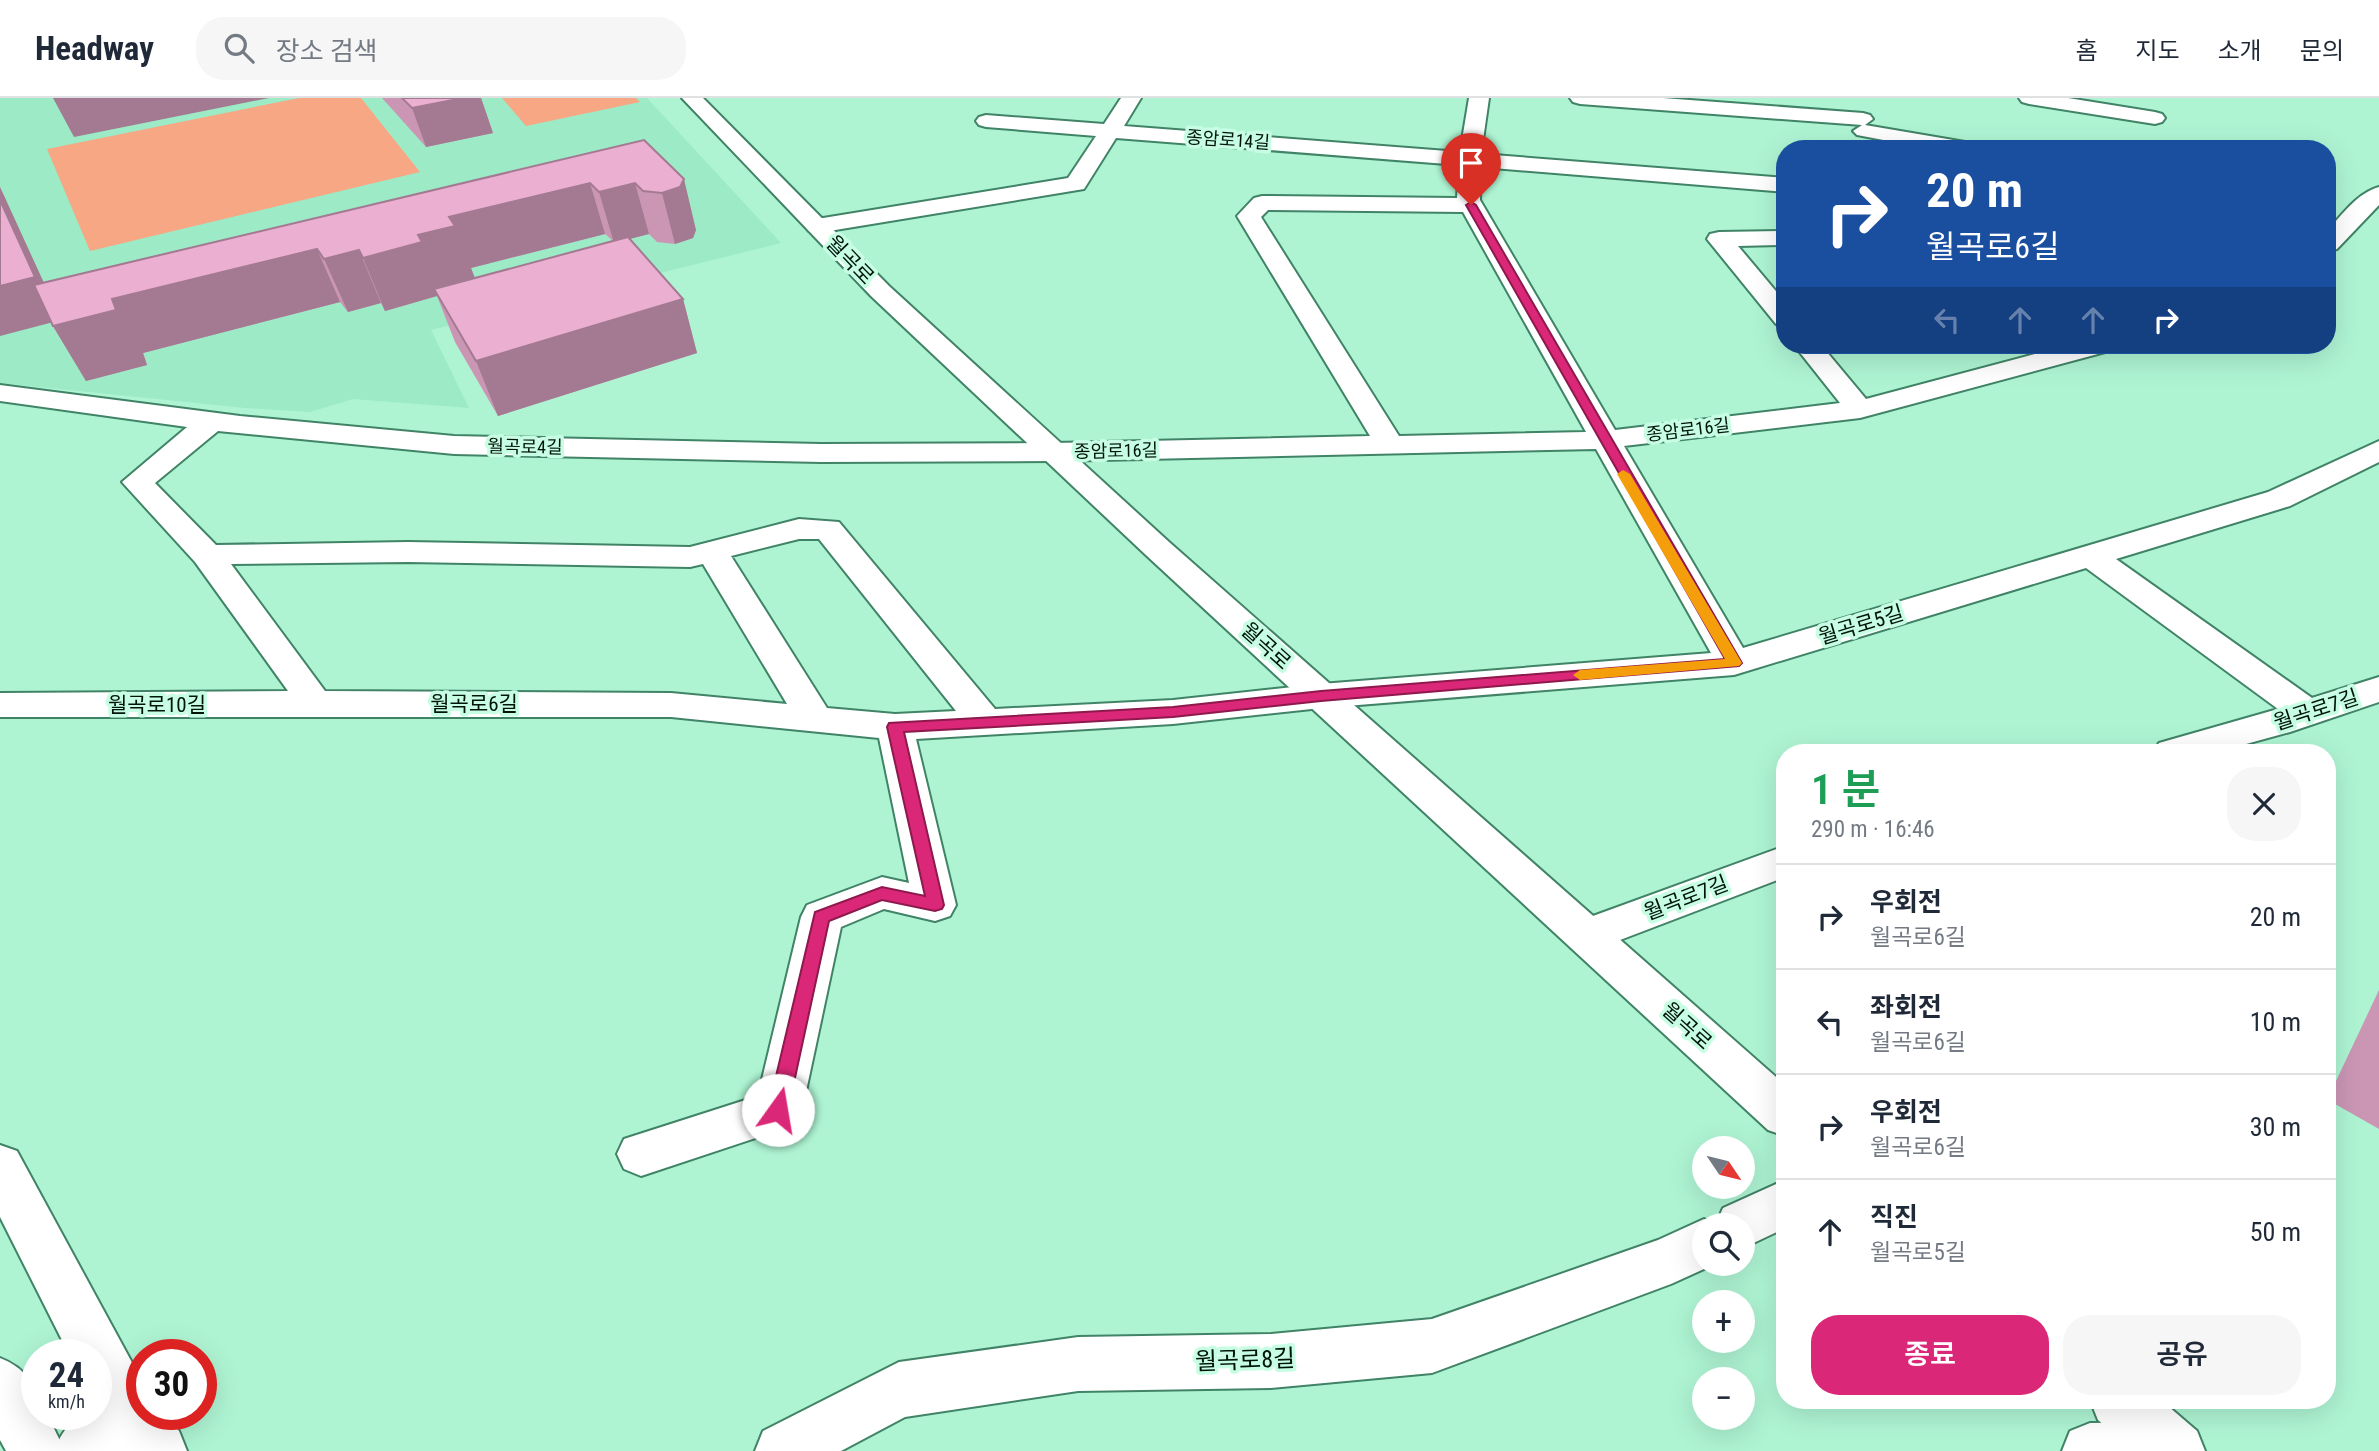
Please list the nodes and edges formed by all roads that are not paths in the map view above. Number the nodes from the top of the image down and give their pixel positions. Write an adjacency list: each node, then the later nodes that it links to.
1 (692, 98): 15 (main road, 월곡로)
2 (1130, 98): 9 (main road, 월곡로)
3 (1479, 98): 11 (main road)
4 (1580, 98): 8 (main road)
5 (2029, 98): 6 (main road)
6 (2155, 118)
7 (986, 121): 9 (main road, 종암로14길)
8 (1863, 124): 10 (main road)
9 (1110, 131): 11 (main road, 종암로14길); 15 (main road, 월곡로)
10 (1932, 140)
11 (1470, 159): 12 (main road, 종암로14길); 14 (main road)
12 (1776, 184)
13 (2379, 194): 16 (main road)
14 (1471, 205): 26 (main road); 27 (main road)
15 (817, 226): 29 (main road, 월곡로)
16 (2336, 235)
17 (1776, 238): 18 (main road)
18 (1776, 307)
19 (1814, 354): 24 (main road)
20 (2004, 354): 22 (main road)
21 (2063, 354): 22 (main road, 종암로16길)
22 (2022, 364): 24 (main road, 종암로16길)
23 (0, 393): 25 (main road, 월곡로4길)
24 (1860, 409): 26 (main road, 종암로16길)
25 (212, 421): 29 (main road, 월곡로4길); 31 (main road)
26 (1604, 440): 27 (main road, 종암로16길); 33 (main road)
27 (1389, 444): 29 (main road, 종암로16길)
28 (2379, 450): 32 (main road, 월곡로5길)
29 (1054, 452): 35 (main road, 월곡로)
30 (712, 552): 31 (main road); 39 (main road); 40 (main road)
31 (207, 555): 36 (main road)
32 (2090, 555): 33 (main road, 월곡로5길); 38 (main road)
33 (1734, 663): 35 (main road, 월곡로5길)
34 (2379, 690): 38 (main road, 월곡로7길)
35 (1321, 696): 40 (main road, 월곡로6길); 44 (main road, 월곡로)
36 (315, 703): 37 (main road, 월곡로10길); 39 (main road, 월곡로6길)
37 (0, 705)
38 (2308, 713): 42 (main road, 월곡로7길)
39 (815, 719): 41 (main road, 월곡로6길)
40 (985, 722): 41 (main road, 월곡로6길)
41 (895, 727): 46 (main road)
42 (2200, 744)
43 (1776, 864): 44 (main road, 월곡로7길)
44 (1586, 936): 45 (main road, 월곡로)
45 (1776, 1107)
46 (641, 1154)
47 (0, 1167): 53 (main road)
48 (1776, 1208): 49 (main road)
49 (1755, 1218)
50 (1692, 1249): 57 (main road, 월곡로8길)
51 (0, 1385): 55 (main road)
52 (2129, 1409): 54 (main road)
53 (144, 1433): 56 (main road)
54 (2177, 1450): 58 (main road)
55 (37, 1451)
56 (82, 1451)
57 (783, 1451)
58 (2091, 1451)

